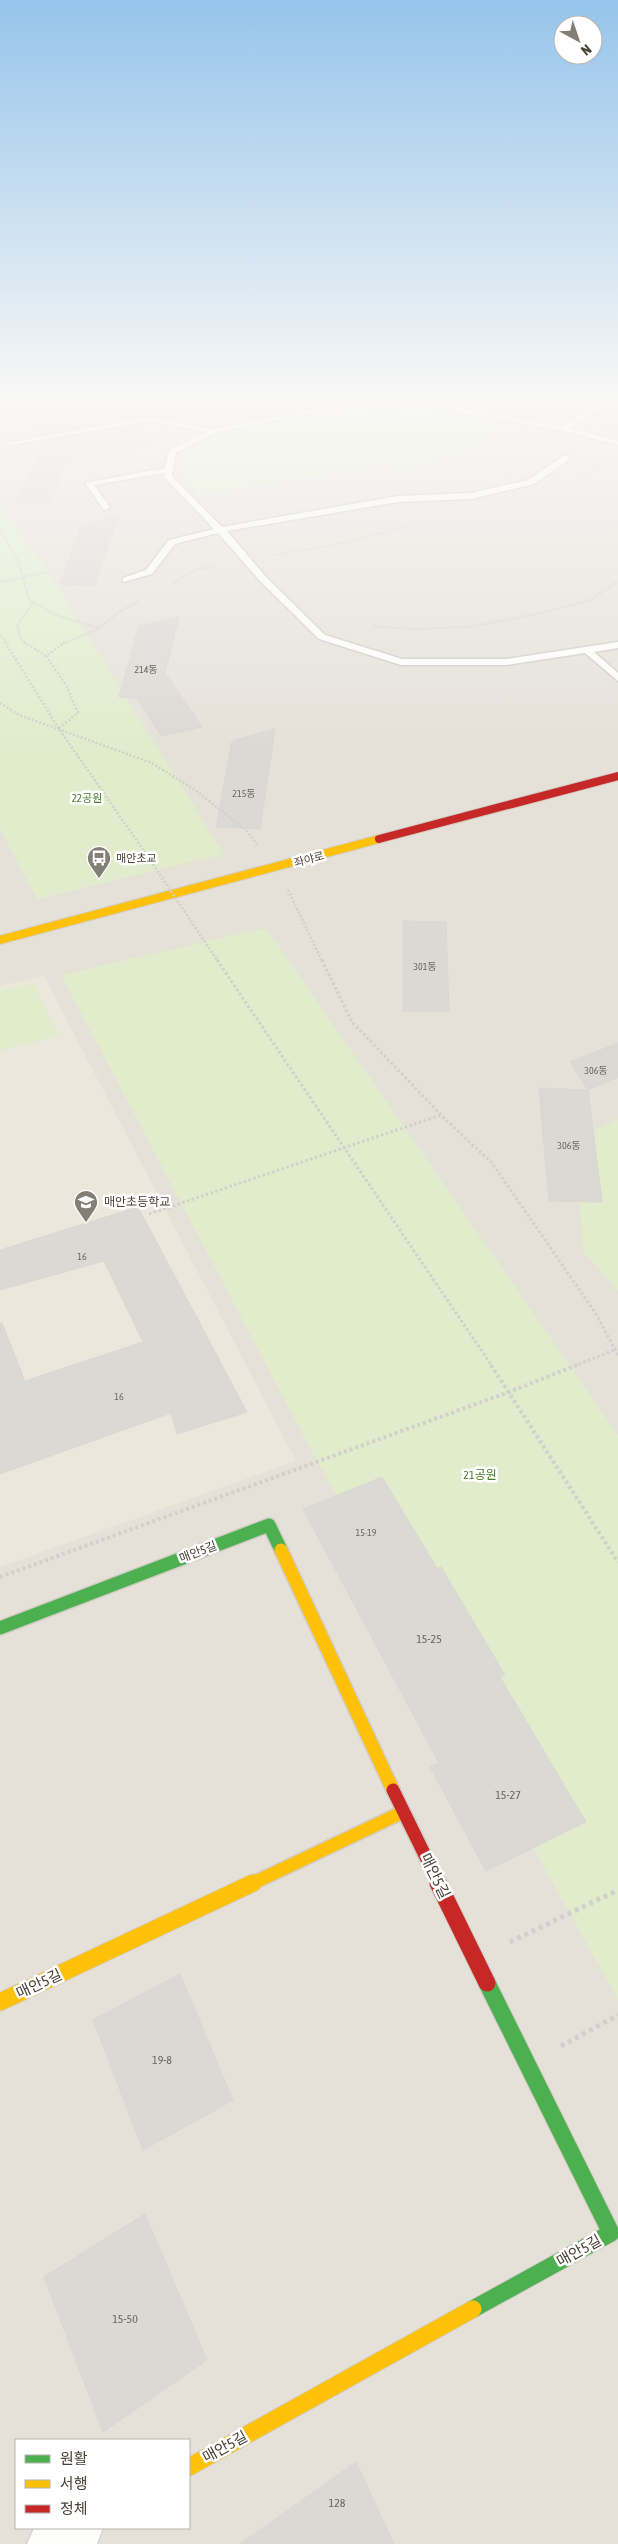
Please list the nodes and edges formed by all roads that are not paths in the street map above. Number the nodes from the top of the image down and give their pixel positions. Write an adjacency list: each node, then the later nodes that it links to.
1 (203, 513): 3 (lane)
2 (312, 513): 3 (lane)
3 (220, 530): 4 (lane); 6 (lane)
4 (126, 580)
5 (618, 645): 6 (lane)
6 (588, 651): 7 (lane)
7 (618, 678)
8 (618, 776): 9 (street, 좌야로)
9 (0, 940)
10 (0, 1628): 11 (street, 매안5길)
11 (403, 1812): 12 (street, 매안5길); 13 (street, 매안5길)
12 (0, 2002)
13 (190, 2466)
14 (78, 2529): 15 (street)
15 (51, 2544)

